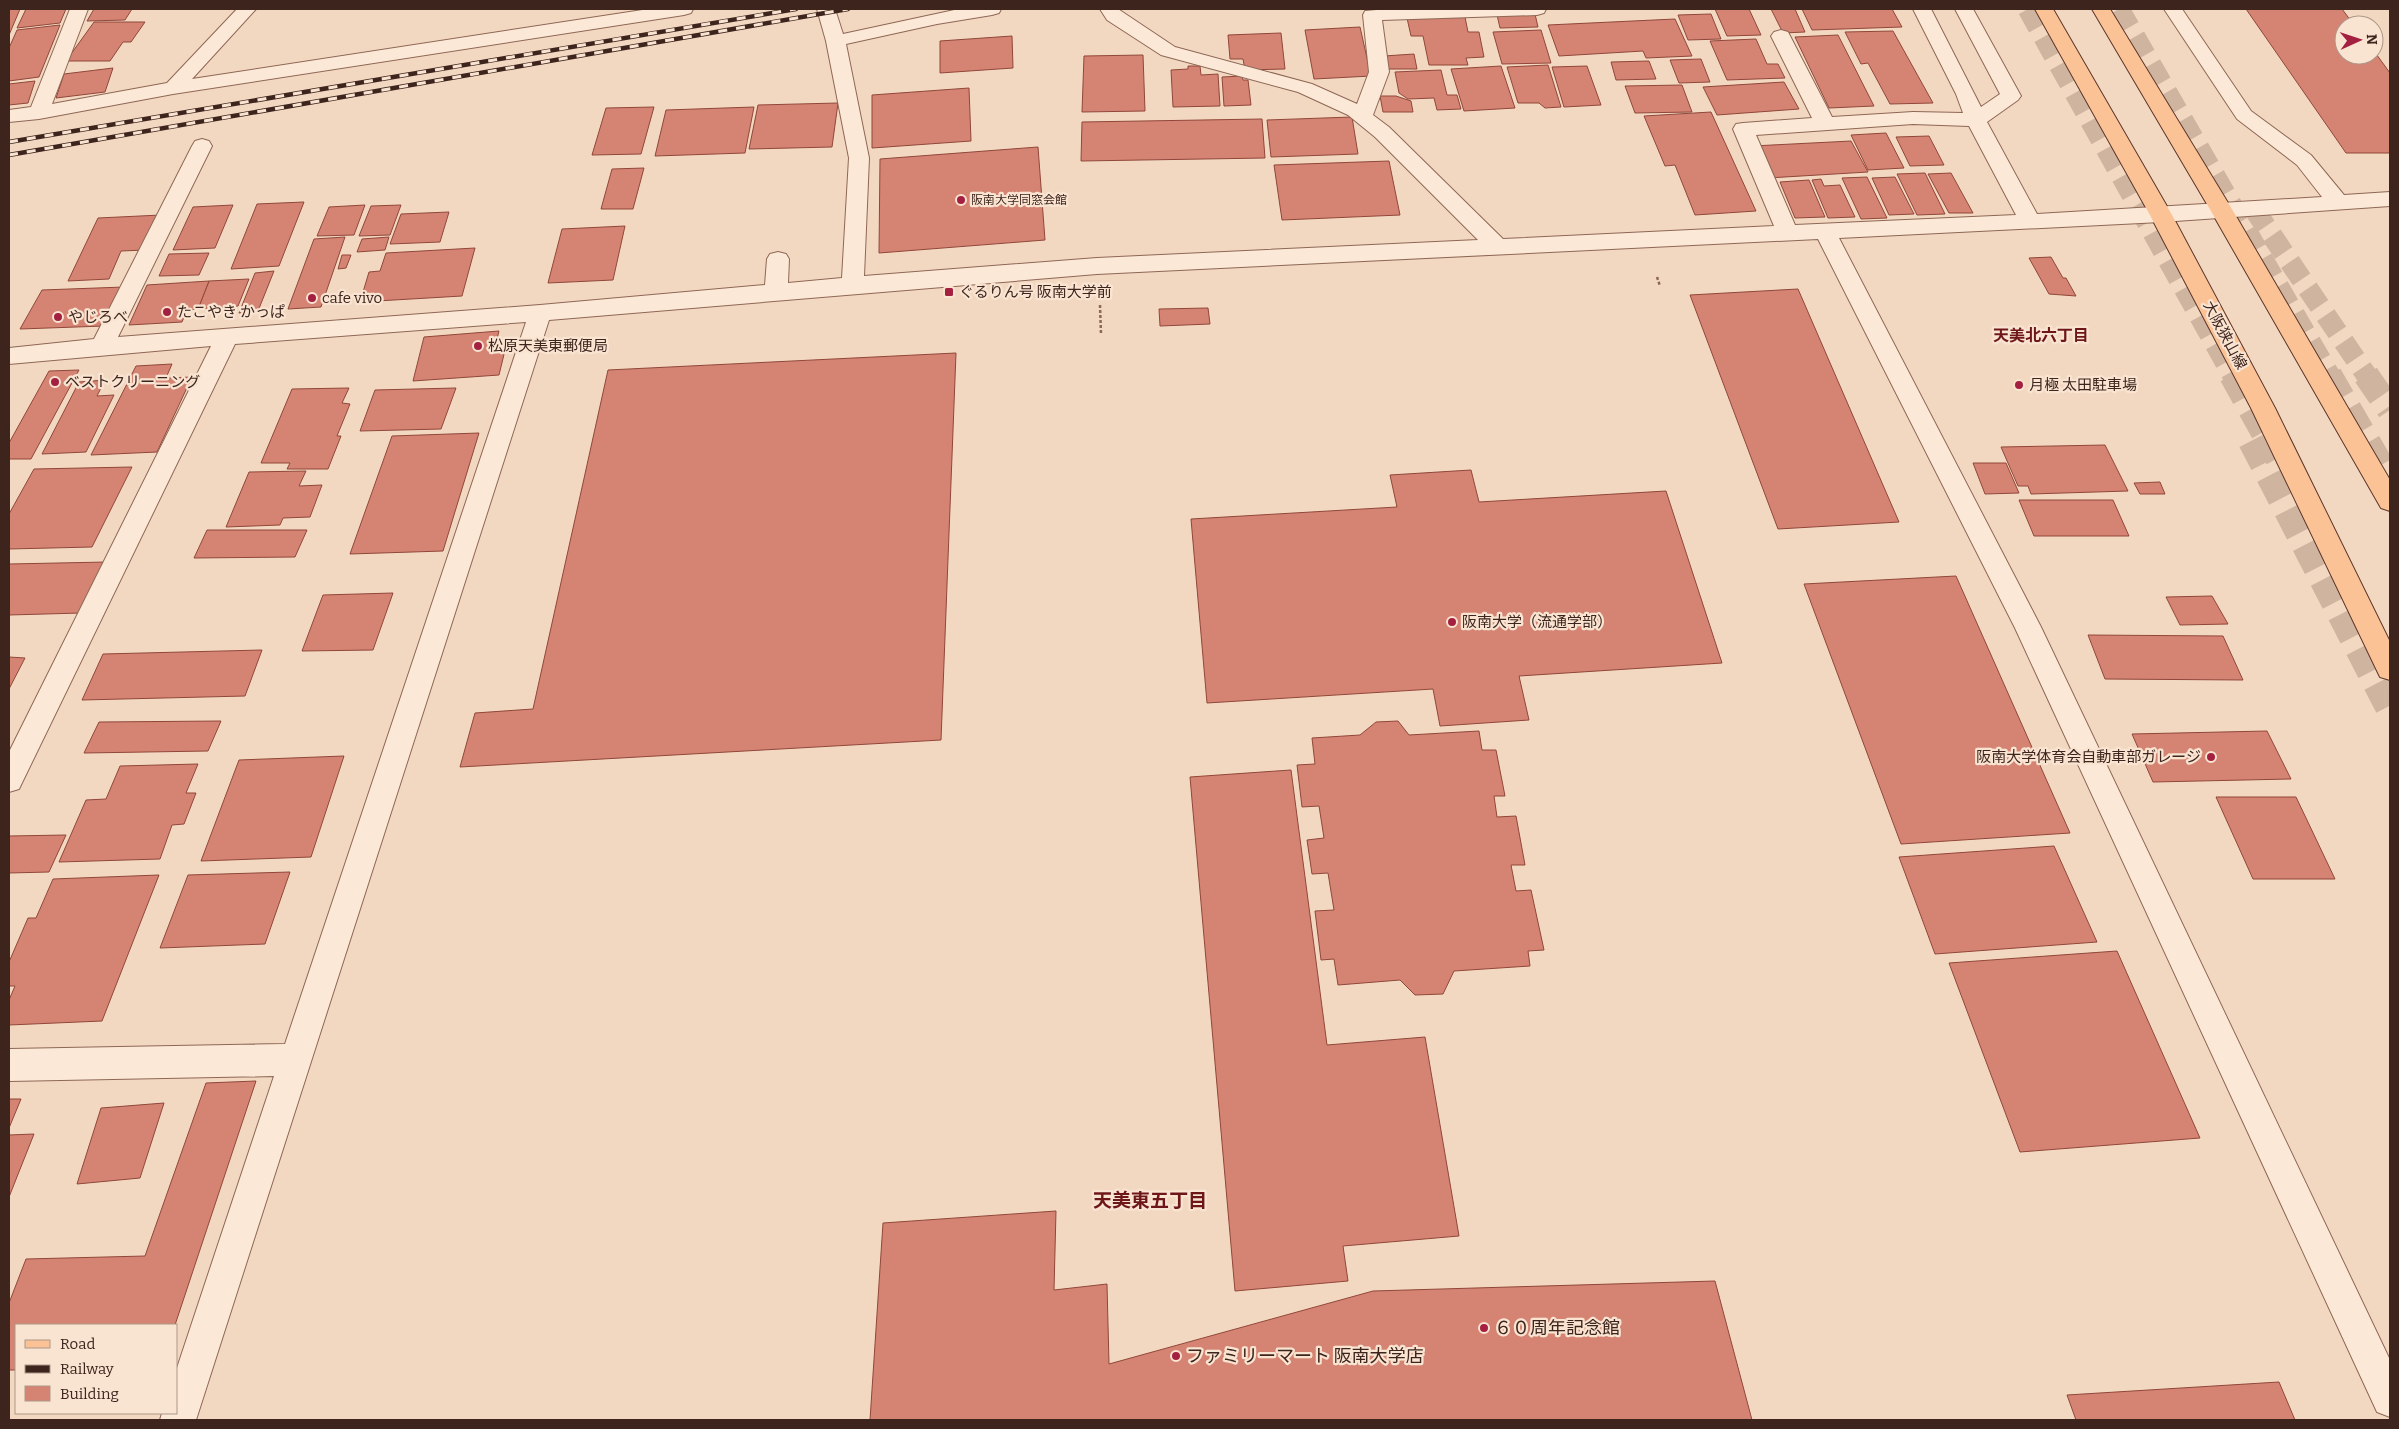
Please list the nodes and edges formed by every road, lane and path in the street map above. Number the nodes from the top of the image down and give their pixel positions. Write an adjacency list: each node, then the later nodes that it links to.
1 (78, 9): 16 (street)
2 (247, 9): 15 (street)
3 (684, 9): 15 (street)
4 (826, 9): 14 (street)
5 (992, 9): 14 (street)
6 (1109, 9): 18 (street)
7 (1537, 9): 18 (street)
8 (1922, 9): 19 (street)
9 (1964, 9): 19 (street)
10 (2044, 9): 25 (main road, 大阪狭山線)
11 (2101, 9): 24 (main road)
12 (2173, 9): 23 (street)
13 (1781, 36): 20 (street)
14 (836, 41): 32 (street)
15 (173, 88): 16 (street)
16 (39, 113): 17 (street)
17 (9, 116)
18 (1362, 116): 29 (street)
19 (1976, 120): 20 (street); 26 (street)
20 (1825, 123): 28 (street)
21 (202, 146): 37 (street)
22 (2390, 199): 23 (street)
23 (2339, 203): 24 (street)
24 (2222, 211): 25 (street); 39 (main road)
25 (2161, 215): 26 (street); 40 (main road, 大阪狭山線)
26 (2031, 222): 27 (street)
27 (1825, 232): 28 (street); 44 (street)
28 (1788, 234): 29 (street)
29 (1499, 248): 32 (street)
30 (778, 260): 34 (street)
31 (1657, 277): 33 (path)
32 (853, 285): 34 (street)
33 (1660, 286)
34 (776, 292): 35 (street)
35 (540, 313): 36 (street); 42 (street)
36 (227, 337): 37 (street); 41 (street)
37 (102, 346): 38 (street)
38 (9, 356)
39 (2390, 501)
40 (2390, 669)
41 (9, 780)
42 (295, 1060): 43 (street); 45 (street)
43 (9, 1065)
44 (2390, 1399)
45 (178, 1420)

